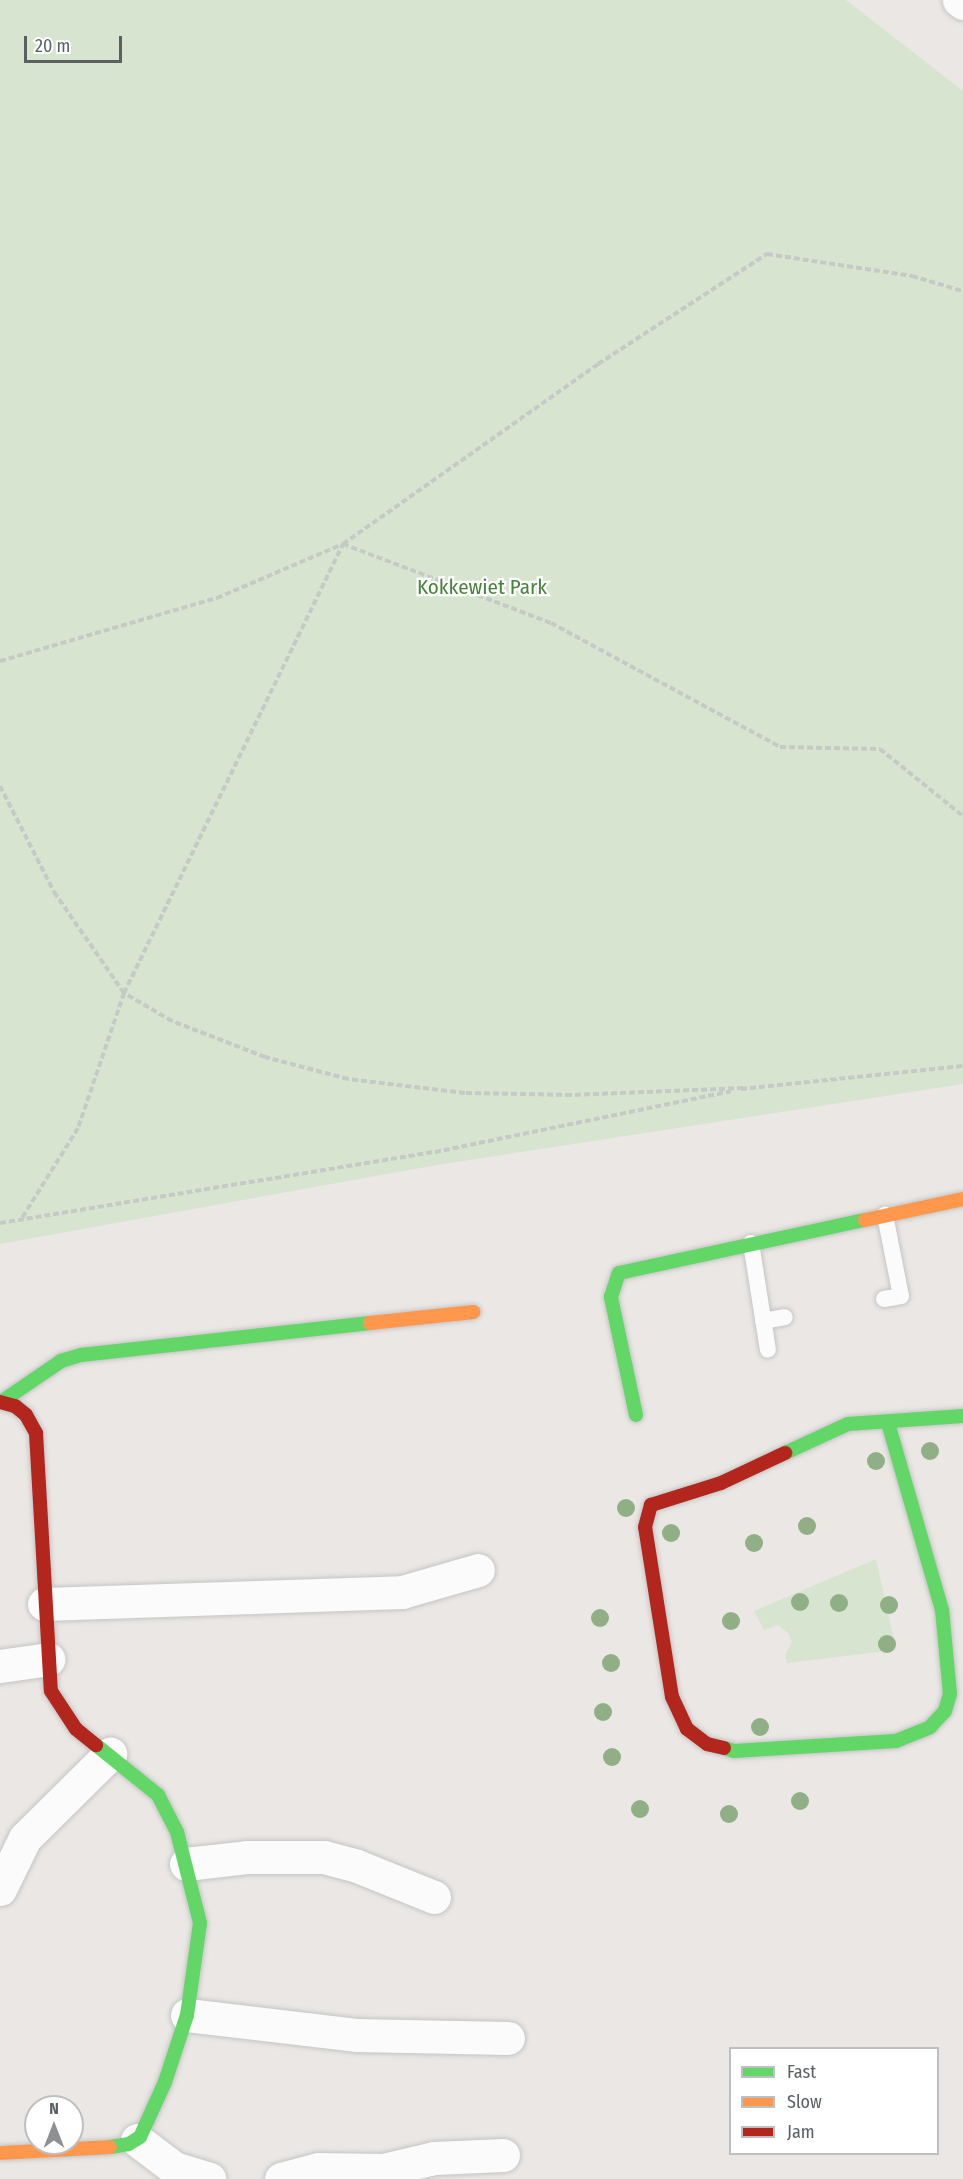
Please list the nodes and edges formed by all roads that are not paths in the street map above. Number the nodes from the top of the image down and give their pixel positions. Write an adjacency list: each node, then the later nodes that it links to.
1 (959, 0): 2 (street)
2 (963, 3)
3 (963, 1199): 4 (street)
4 (885, 1215): 5 (street); 6 (lane)
5 (751, 1243): 9 (lane); 12 (street)
6 (884, 1299)
7 (473, 1312): 11 (street)
8 (786, 1317): 9 (lane)
9 (764, 1321): 10 (lane)
10 (768, 1350)
11 (0, 1402): 16 (street)
12 (636, 1415)
13 (963, 1416): 14 (street)
14 (888, 1423): 14 (street)
15 (478, 1570): 16 (street)
16 (44, 1604): 17 (street)
17 (49, 1659): 18 (street); 19 (street)
18 (0, 1666)
19 (110, 1754): 20 (street); 21 (street)
20 (186, 1864): 22 (street); 23 (street)
21 (0, 1889)
22 (434, 1897)
23 (187, 2015): 24 (street); 25 (street)
24 (508, 2038)
25 (137, 2139): 26 (street); 28 (street)
26 (0, 2153)
27 (503, 2155): 29 (street)
28 (209, 2179)
29 (281, 2179)

